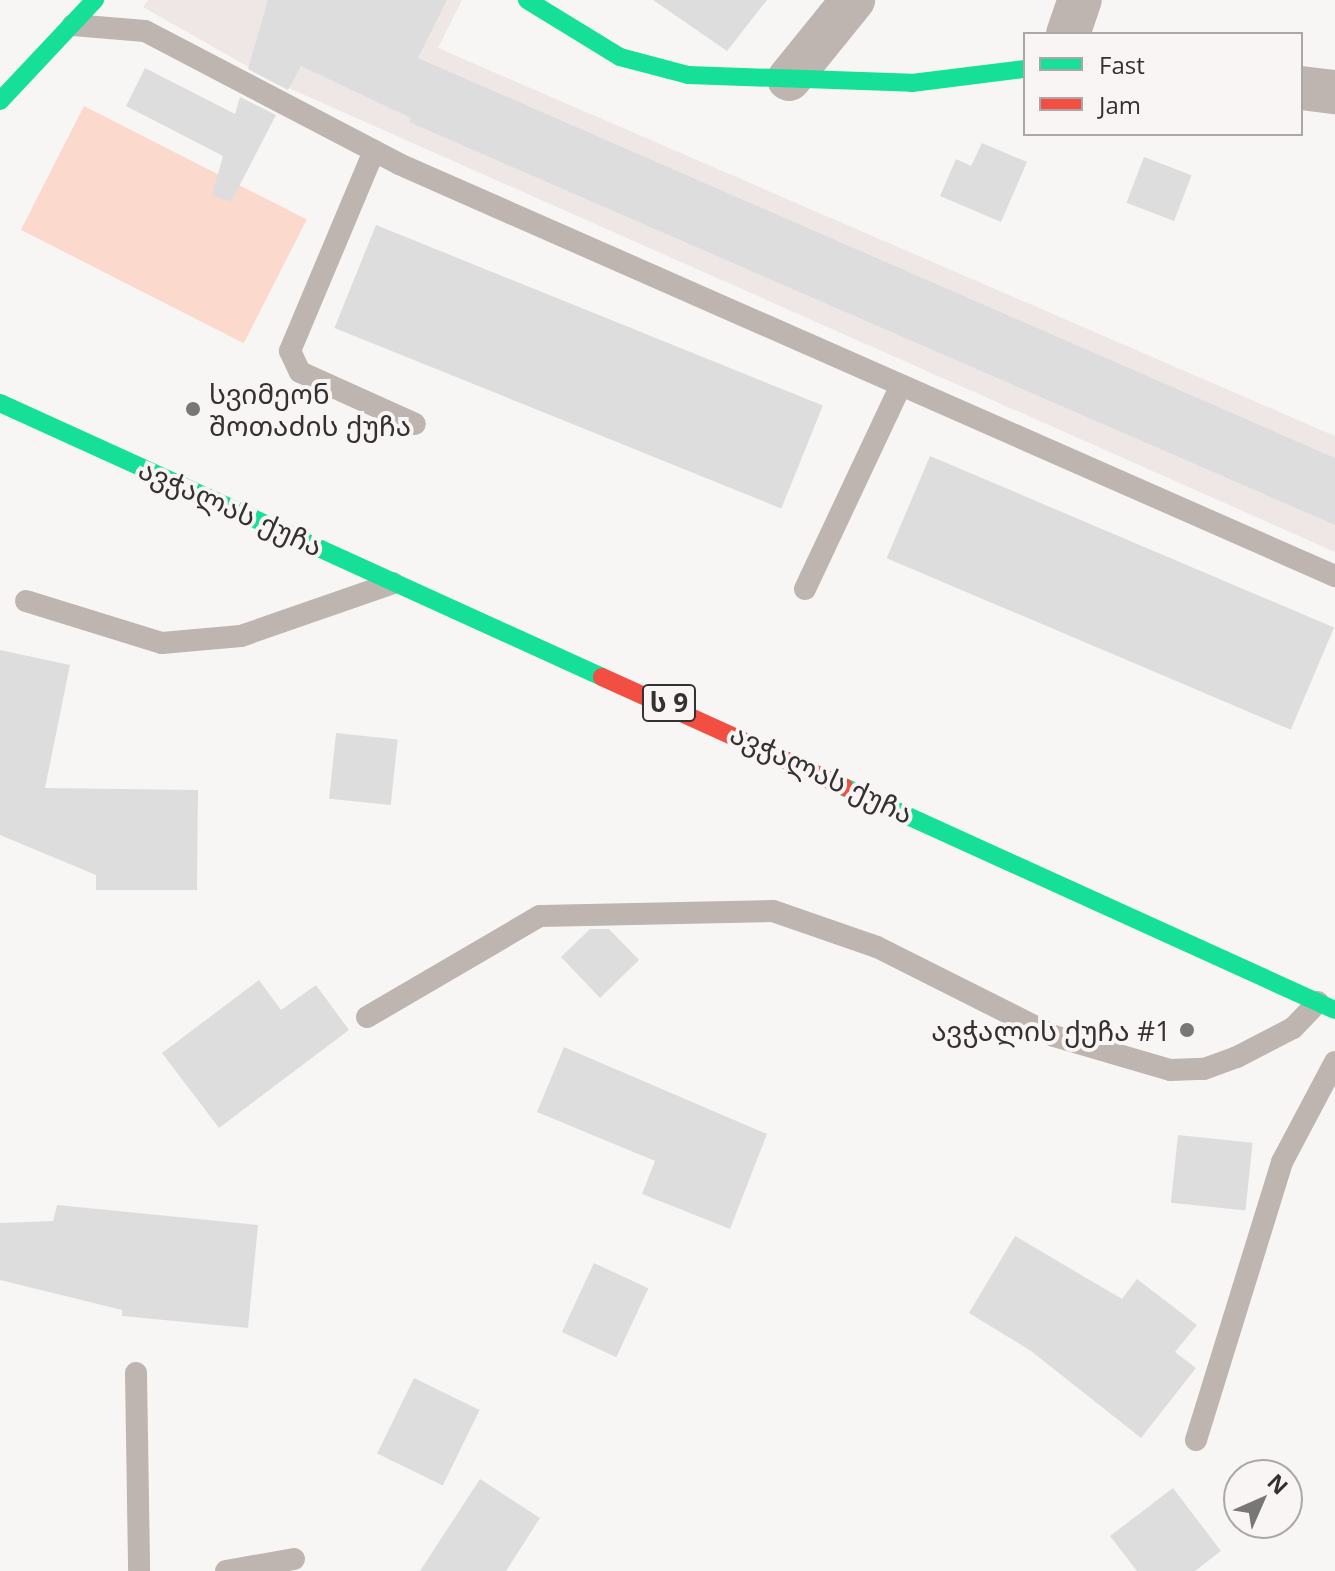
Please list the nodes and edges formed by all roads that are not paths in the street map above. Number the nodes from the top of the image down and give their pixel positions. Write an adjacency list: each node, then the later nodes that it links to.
1 (95, 0): 5 (main road)
2 (853, 0): 8 (street)
3 (1080, 0): 6 (street)
4 (541, 3): 8 (main road)
5 (73, 25): 11 (main road); 12 (lane)
6 (1069, 32)
7 (1023, 69): 8 (main road)
8 (789, 79)
9 (1303, 88): 10 (street)
10 (1335, 92)
11 (0, 101)
12 (374, 151): 13 (lane); 15 (lane)
13 (901, 385): 16 (lane); 18 (lane)
14 (0, 403): 17 (main road, ავჭალას ქუჩა / ს 9)
15 (415, 424)
16 (1335, 576)
17 (398, 581): 19 (lane); 20 (main road, ავჭალას ქუჩა / ს 9)
18 (805, 589)
19 (26, 601)
20 (1326, 1006): 21 (lane)
21 (367, 1017)
22 (1335, 1062): 24 (lane)
23 (136, 1373): 26 (lane)
24 (1196, 1440)
25 (294, 1559): 27 (lane)
26 (139, 1571)
27 (226, 1571)

